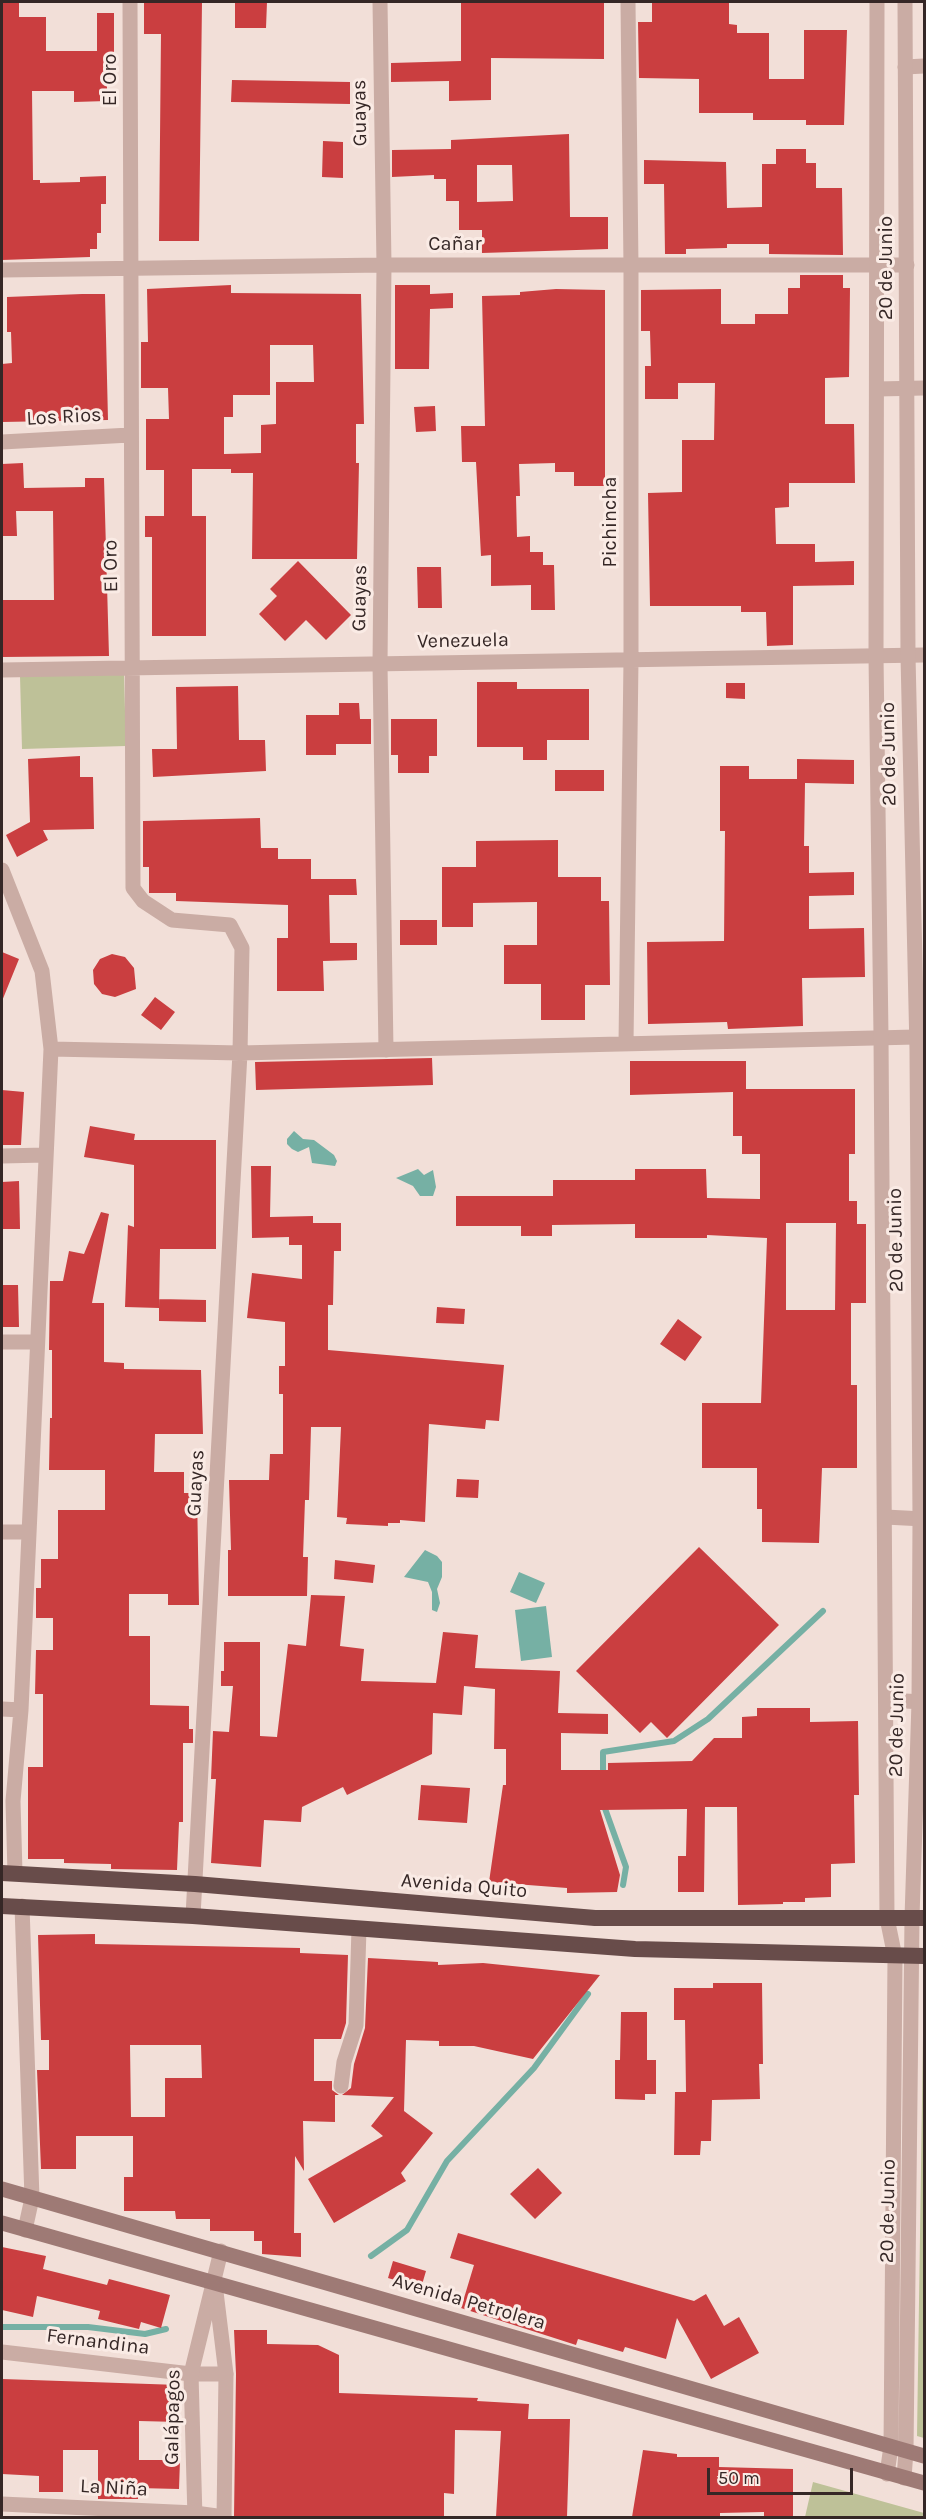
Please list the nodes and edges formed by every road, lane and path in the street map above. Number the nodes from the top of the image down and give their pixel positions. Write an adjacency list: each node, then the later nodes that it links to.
1 (130, 2): 13 (street, El Oro)
2 (380, 2): 8 (street, Guayas)
3 (628, 2): 11 (street, Pichincha)
4 (877, 2): 9 (street, 20 de Junio)
5 (905, 2): 7 (street, 20 de Junio)
6 (924, 66): 7 (street)
7 (905, 67): 10 (street, 20 de Junio)
8 (384, 265): 11 (street, Cañar); 13 (street, Cañar); 23 (street, Guayas)
9 (878, 265): 10 (street, Cañar); 11 (street, Cañar); 15 (street, 20 de Junio)
10 (908, 265): 16 (street, 20 de Junio)
11 (631, 267): 22 (street, Pichincha)
12 (2, 270): 13 (street, Cañar)
13 (131, 270): 17 (street, El Oro)
14 (924, 388): 16 (street)
15 (877, 389): 16 (street); 19 (street, 20 de Junio)
16 (906, 390): 20 (street, 20 de Junio)
17 (130, 435): 18 (street, Los Rios); 24 (street, El Oro)
18 (2, 442)
19 (876, 656): 20 (street, Venezuela); 22 (street, Venezuela); 27 (street, 20 de Junio)
20 (908, 656): 21 (street, Venezuela); 28 (street, 20 de Junio)
21 (924, 656)
22 (630, 660): 23 (street, Venezuela); 29 (street, Pichincha)
23 (380, 664): 24 (street, Venezuela); 31 (street, Guayas)
24 (133, 668): 25 (street, Venezuela); 32 (street, El Oro)
25 (2, 670)
26 (2, 870): 30 (street)
27 (881, 1036): 28 (street); 29 (street); 37 (street, 20 de Junio)
28 (916, 1037): 38 (street, 20 de Junio)
29 (626, 1043): 31 (street)
30 (51, 1049): 32 (street); 33 (street)
31 (386, 1050): 32 (street)
32 (240, 1053): 46 (street, Guayas)
33 (45, 1155): 34 (street); 36 (street)
34 (2, 1156)
35 (2, 1342): 36 (street)
36 (36, 1342): 40 (street)
37 (885, 1516): 38 (street); 41 (street, 20 de Junio)
38 (922, 1519): 42 (street, 20 de Junio)
39 (2, 1532): 40 (street)
40 (27, 1532): 44 (street)
41 (886, 1700): 42 (street); 50 (street, 20 de Junio)
42 (922, 1702): 51 (street, 20 de Junio)
43 (2, 1709): 44 (street)
44 (21, 1710): 45 (street)
45 (8, 1873): 46 (highway, Avenida Quito)
46 (195, 1884): 49 (street, Guayas); 50 (highway, Avenida Quito)
47 (2, 1906): 48 (highway)
48 (22, 1906): 49 (highway); 56 (street)
49 (193, 1916): 52 (highway)
50 (887, 1918): 51 (highway, Avenida Quito); 53 (street, 20 de Junio)
51 (918, 1918): 53 (street, 20 de Junio)
52 (359, 1929): 53 (highway); 54 (street)
53 (910, 1956): 64 (street, 20 de Junio)
54 (341, 2086)
55 (2, 2189): 56 (main road, Avenida Petrolera)
56 (32, 2198): 58 (street); 59 (main road, Avenida Petrolera)
57 (2, 2223): 58 (main road)
58 (25, 2230): 60 (main road)
59 (221, 2251): 60 (street, Galápagos); 64 (main road, Avenida Petrolera)
60 (214, 2283): 62 (street, Galápagos); 63 (street, Galápagos); 66 (main road)
61 (2, 2352): 62 (street, Fernandina)
62 (191, 2374): 63 (street, Fernandina); 70 (street, Galápagos)
63 (226, 2374): 71 (street, Galápagos)
64 (899, 2449): 65 (main road, Avenida Petrolera); 66 (street, 20 de Junio); 67 (street, 20 de Junio)
65 (924, 2456)
66 (887, 2474): 67 (main road)
67 (904, 2478): 68 (main road)
68 (924, 2483)
69 (2, 2504): 70 (street, La Niña)
70 (195, 2515): 71 (street, La Niña)
71 (224, 2517)

